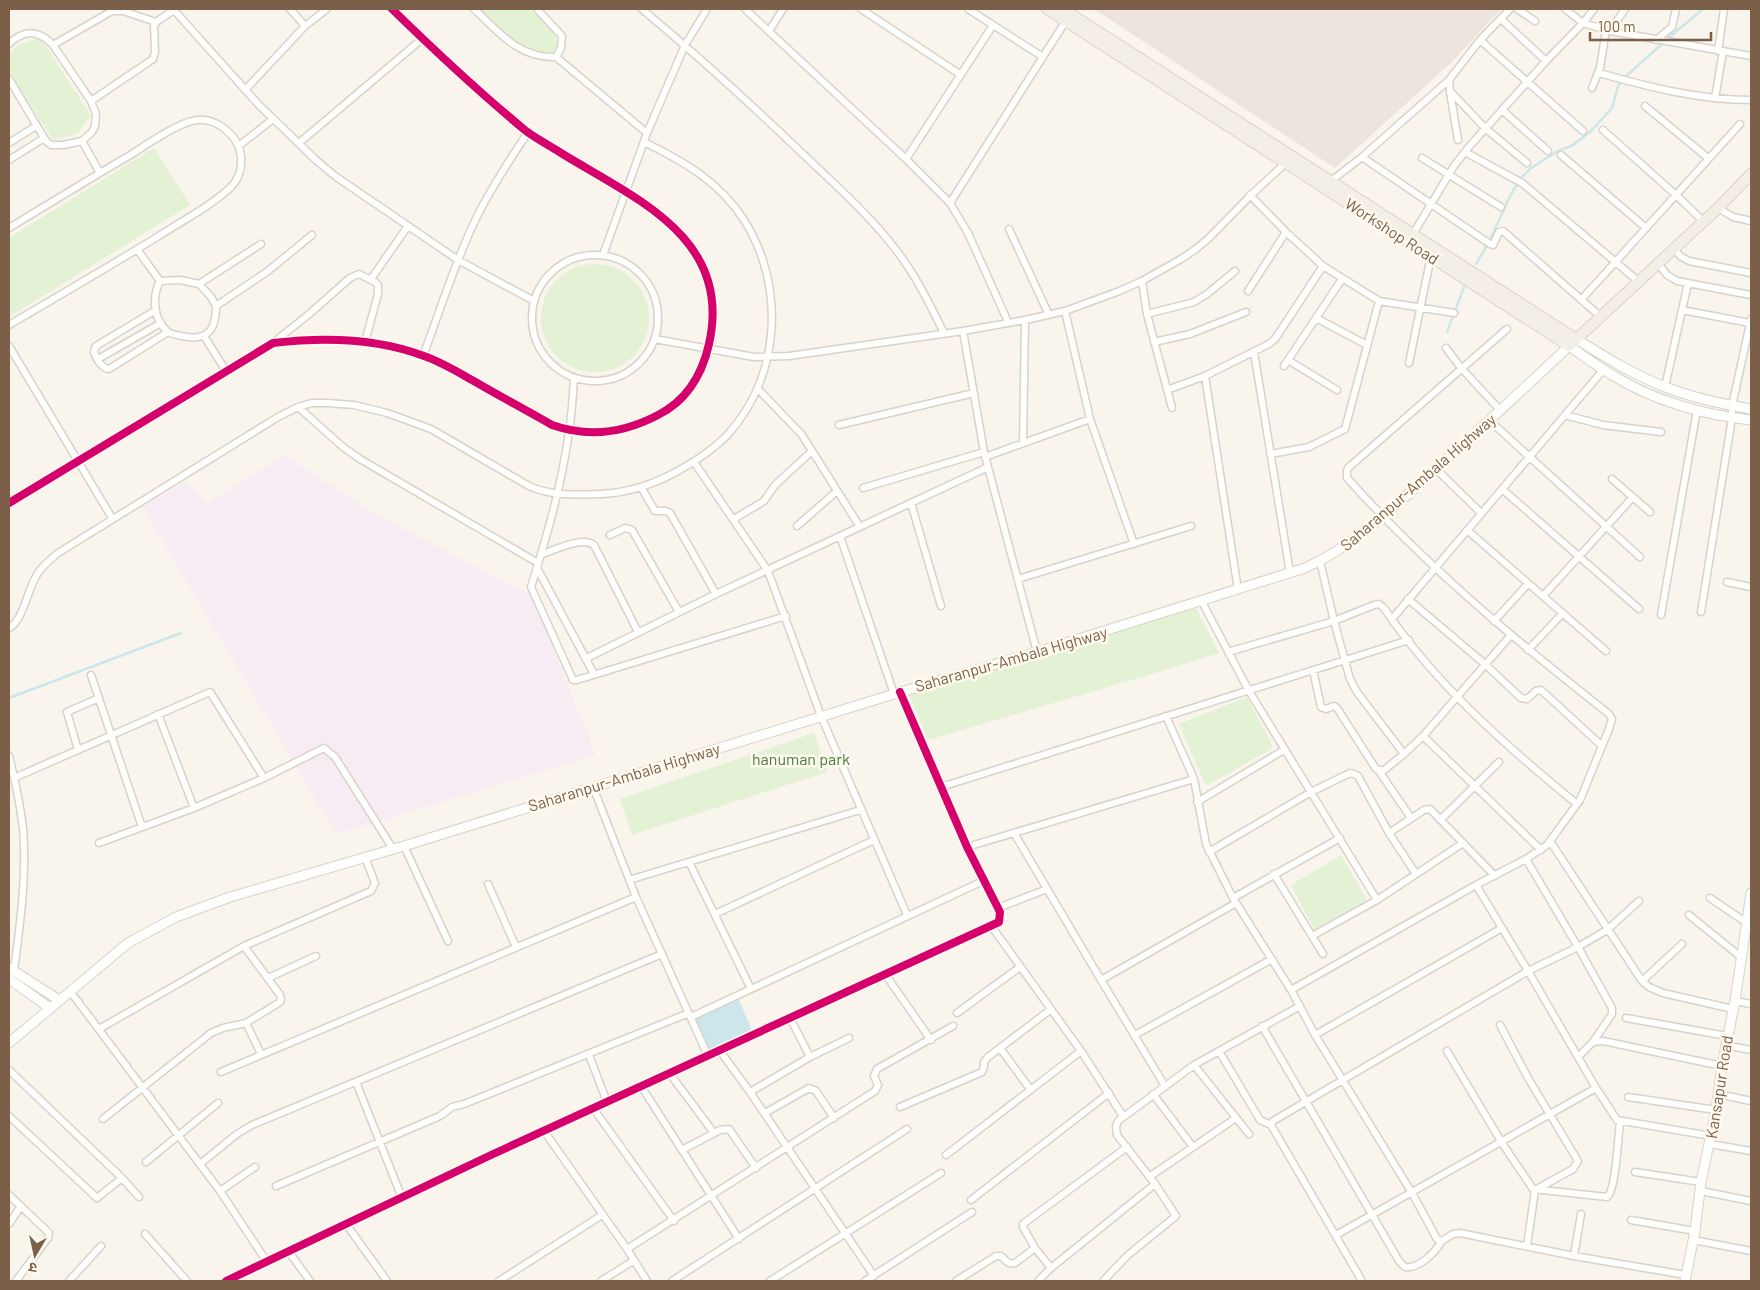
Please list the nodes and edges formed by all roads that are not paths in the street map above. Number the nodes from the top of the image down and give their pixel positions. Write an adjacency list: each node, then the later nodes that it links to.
1 (290, 9): 27 (street)
2 (327, 9): 27 (street)
3 (392, 9): 31 (street)
4 (474, 9): 38 (street)
5 (537, 9): 38 (street)
6 (642, 9): 35 (street)
7 (707, 9): 35 (street)
8 (745, 9): 29 (street)
9 (783, 9): 29 (street)
10 (861, 9): 42 (street)
11 (968, 9): 26 (street)
12 (1047, 9): 21 (main road, Workshop Road)
13 (1510, 9): 22 (street)
14 (1517, 9): 23 (street)
15 (1565, 9): 25 (street)
16 (1594, 9): 25 (street)
17 (1625, 9): 28 (street)
18 (1676, 9): 33 (street)
19 (1724, 9): 36 (street)
20 (173, 10): 24 (street); 47 (street)
21 (1066, 14): 39 (street); 77 (main road, Workshop Road)
22 (1501, 19): 32 (street); 40 (street)
23 (1535, 21)
24 (156, 22): 34 (street); 51 (street)
25 (1583, 23): 28 (street); 40 (street)
26 (993, 25): 39 (street); 42 (street)
27 (304, 26): 47 (street)
28 (1608, 30): 33 (street); 41 (street)
29 (769, 31): 75 (street)
30 (10, 39): 34 (street)
31 (422, 39): 60 (street); 67 (street)
32 (1480, 40): 43 (street); 45 (street)
33 (1658, 40): 36 (street)
34 (53, 45): 51 (street)
35 (685, 45): 61 (street); 141 (street)
36 (1720, 51): 37 (street); 49 (street)
37 (1751, 55)
38 (556, 57): 61 (street)
39 (1043, 57): 86 (street)
40 (1546, 60): 45 (street)
41 (1599, 72): 46 (street); 49 (street)
42 (960, 75): 75 (street)
43 (1449, 80): 48 (street); 72 (street)
44 (9, 81): 56 (street)
45 (1527, 82): 53 (street); 59 (street)
46 (1592, 88)
47 (245, 90): 54 (street)
48 (1450, 91): 57 (street); 63 (street)
49 (1716, 98): 50 (street)
50 (1751, 100)
51 (90, 101): 64 (street)
52 (1645, 106): 74 (street)
53 (1502, 110): 57 (street); 69 (street)
54 (273, 119): 67 (street); 68 (street)
55 (1740, 124): 74 (street)
56 (36, 126): 62 (street); 66 (street)
57 (1486, 128): 70 (street); 78 (street)
58 (1603, 130): 84 (street)
59 (1583, 131)
60 (528, 132): 83 (street); 104 (street)
61 (647, 133): 65 (street)
62 (44, 138): 64 (street); 76 (street)
63 (1458, 140)
64 (82, 141): 79 (street)
65 (644, 142): 83 (street); 154 (street)
66 (9, 143)
67 (299, 143): 92 (street)
68 (240, 146): 79 (street); 101 (street)
69 (1548, 151)
70 (1465, 152): 80 (street); 105 (street)
71 (1561, 155): 94 (street)
72 (1362, 157): 82 (street); 87 (street)
73 (1422, 158): 80 (street)
74 (1708, 158): 84 (street)
75 (906, 159): 86 (street)
76 (9, 160)
77 (1290, 160): 82 (main road, Workshop Road); 85 (street); 103 (main road, Workshop Road)
78 (1527, 163)
79 (100, 173): 93 (street)
80 (1449, 174): 87 (street); 88 (street)
81 (1751, 174): 89 (main road, Saharanpur-Ambala Highway)
82 (1331, 181): 97 (main road, Workshop Road)
83 (626, 193): 102 (street); 151 (street)
84 (1676, 195): 90 (street); 94 (street)
85 (1250, 196): 96 (street); 113 (street)
86 (950, 203): 135 (street)
87 (1432, 203): 97 (street); 119 (street)
88 (1501, 206)
89 (1718, 208): 90 (main road, Saharanpur-Ambala Highway); 91 (street)
90 (1703, 221): 100 (main road, Saharanpur-Ambala Highway)
91 (1751, 221)
92 (408, 226): 104 (street); 110 (street)
93 (9, 228)
94 (1646, 228): 105 (street)
95 (1010, 229): 130 (street)
96 (1286, 232): 107 (street); 117 (street)
97 (1413, 234): 147 (main road, Workshop Road)
98 (312, 235): 122 (street)
99 (261, 244): 116 (street)
100 (1674, 248): 106 (main road, Saharanpur-Ambala Highway); 109 (street)
101 (137, 249): 112 (street); 137 (street)
102 (603, 256): 120 (street); 143 (street)
103 (1431, 256): 123 (street); 147 (main road, Workshop Road)
104 (458, 260): 120 (street); 153 (street)
105 (1616, 262): 114 (street); 119 (street)
106 (1658, 263): 114 (main road, Saharanpur-Ambala Highway); 115 (street)
107 (1323, 266): 111 (street); 152 (street)
108 (1235, 271): 129 (street)
109 (1751, 273)
110 (371, 279): 144 (street); 146 (street)
111 (1342, 279): 121 (street); 132 (street)
112 (160, 281): 116 (street); 124 (street)
113 (1142, 281): 126 (street); 129 (street)
114 (1638, 281): 131 (main road, Saharanpur-Ambala Highway)
115 (1688, 283): 118 (street); 125 (street)
116 (199, 284): 122 (street)
117 (1248, 291)
118 (1751, 295)
119 (1581, 300): 131 (street)
120 (534, 301): 161 (street)
121 (1379, 301): 123 (street); 148 (street)
122 (216, 306): 142 (street)
123 (1420, 308): 128 (street); 156 (street)
124 (156, 310): 136 (street); 155 (street)
125 (1682, 310): 134 (street); 162 (street)
126 (1065, 311): 130 (street); 175 (street)
127 (1246, 312): 145 (street)
128 (1454, 313)
129 (1147, 314): 145 (street)
130 (1048, 315): 133 (street)
131 (1601, 317): 147 (main road, Saharanpur-Ambala Highway)
132 (1316, 318): 148 (street); 165 (street)
133 (1025, 320): 135 (street); 181 (street)
134 (1751, 321): 167 (street)
135 (1008, 322): 139 (street)
136 (161, 323): 140 (street); 155 (street)
137 (9, 325)
138 (1507, 329): 157 (street)
139 (963, 331): 141 (street); 166 (street)
140 (168, 332): 142 (street); 155 (street)
141 (944, 333): 154 (street)
142 (204, 336): 159 (street)
143 (655, 339): 151 (street); 161 (street)
144 (365, 342): 146 (street); 153 (street)
145 (1154, 342): 164 (street)
146 (273, 343): 159 (street)
147 (1573, 343): 158 (main road, Workshop Road); 162 (main road, Workshop Road); 172 (main road, Saharanpur-Ambala Highway)
148 (1367, 345): 184 (street)
149 (9, 346): 186 (street)
150 (1446, 348): 157 (street)
151 (708, 350): 154 (street); 179 (street)
152 (1254, 352): 160 (street); 184 (street)
153 (423, 356): 179 (street)
154 (769, 357): 163 (street)
155 (98, 359)
156 (1409, 363)
157 (1462, 369): 172 (street); 201 (street)
158 (1604, 369): 171 (main road, Workshop Road); 173 (street)
159 (226, 371): 186 (street)
160 (1205, 376): 164 (street); 224 (street)
161 (574, 378): 179 (street)
162 (1665, 387): 167 (main road, Workshop Road)
163 (758, 389): 182 (street); 187 (street)
164 (1167, 390): 169 (street)
165 (1337, 390)
166 (974, 392): 178 (street); 183 (street)
167 (1732, 406): 170 (main road, Workshop Road); 174 (street)
168 (298, 407): 195 (street); 202 (street); 216 (street)
169 (1172, 408)
170 (1751, 409)
171 (1697, 410): 174 (main road, Workshop Road); 234 (street)
172 (1500, 412): 177 (main road, Saharanpur-Ambala Highway)
173 (1565, 415): 180 (street); 185 (street)
174 (1732, 418): 176 (main road, Workshop Road); 232 (street)
175 (1090, 419): 181 (street); 211 (street)
176 (1751, 420)
177 (1490, 421): 185 (street); 189 (main road, Saharanpur-Ambala Highway)
178 (839, 426)
179 (570, 431): 195 (street)
180 (1661, 432)
181 (1023, 443): 183 (street)
182 (812, 451): 194 (street); 203 (street)
183 (985, 454): 188 (street); 192 (street)
184 (1270, 454): 219 (street)
185 (1529, 457): 193 (street); 206 (street)
186 (78, 461): 197 (street); 202 (street)
187 (694, 462): 191 (street); 203 (street)
188 (988, 467): 198 (street); 220 (street)
189 (1436, 469): 200 (street); 201 (main road, Saharanpur-Ambala Highway)
190 (1612, 478): 196 (street)
191 (641, 487): 195 (street); 225 (street)
192 (863, 488)
193 (1502, 489): 200 (street); 213 (street)
194 (837, 491): 204 (street); 207 (street)
195 (558, 493): 212 (street)
196 (1633, 497): 199 (street); 206 (street)
197 (9, 503)
198 (910, 504): 207 (street); 229 (street)
199 (1650, 512)
200 (1481, 513): 208 (street)
201 (1382, 517): 215 (main road, Saharanpur-Ambala Highway); 217 (street)
202 (112, 518): 239 (street)
203 (734, 519): 218 (street)
204 (797, 526)
205 (1191, 526): 211 (street)
206 (1607, 526): 213 (street); 214 (street)
207 (860, 527): 210 (street)
208 (1467, 530): 217 (street); 222 (street)
209 (610, 535): 231 (street)
210 (840, 536): 218 (street); 254 (street)
211 (1134, 544): 220 (street)
212 (542, 554): 216 (street); 240 (street)
213 (1579, 557): 226 (street); 230 (street)
214 (1640, 557)
215 (1320, 561): 219 (main road, Saharanpur-Ambala Highway); 237 (street)
216 (537, 565): 247 (street); 251 (street)
217 (1434, 567): 227 (street); 238 (street)
218 (768, 571): 225 (street); 235 (street)
219 (1290, 573): 224 (main road, Saharanpur-Ambala Highway)
220 (1018, 578): 245 (street)
221 (1727, 582): 223 (street)
222 (1528, 584): 226 (street); 238 (street)
223 (1751, 587)
224 (1238, 590): 228 (main road, Saharanpur-Ambala Highway)
225 (716, 594): 231 (street)
226 (1543, 596): 233 (street)
227 (1408, 599): 236 (street); 249 (street)
228 (1202, 602): 245 (main road, Saharanpur-Ambala Highway); 246 (street)
229 (941, 606)
230 (1639, 609)
231 (679, 612): 240 (street)
232 (1702, 612)
233 (1563, 613): 243 (street); 244 (street)
234 (1661, 615)
235 (786, 616): 251 (street); 258 (street)
236 (1392, 619): 237 (street); 242 (street)
237 (1334, 621): 246 (street); 248 (street)
238 (1494, 621): 241 (street)
239 (9, 628)
240 (638, 632): 247 (street)
241 (1510, 635): 243 (street); 249 (street)
242 (1409, 640): 248 (street); 255 (street)
243 (1528, 650): 262 (street)
244 (1606, 651)
245 (1037, 652): 254 (main road, Saharanpur-Ambala Highway)
246 (1228, 652): 253 (street)
247 (587, 658): 251 (street)
248 (1345, 660): 250 (street); 265 (street)
249 (1486, 665): 255 (street); 262 (street)
250 (1313, 670): 253 (street); 268 (street)
251 (594, 674)
252 (91, 675): 256 (street)
253 (1249, 690): 259 (street); 264 (street)
254 (897, 693): 258 (main road, Saharanpur-Ambala Highway); 274 (street)
255 (1457, 697): 261 (street); 277 (street)
256 (99, 698): 260 (street); 263 (street)
257 (158, 714): 260 (street); 270 (street); 278 (street)
258 (821, 716): 273 (main road, Saharanpur-Ambala Highway); 279 (street)
259 (1166, 716): 271 (street); 274 (street)
260 (111, 735): 263 (street); 282 (street)
261 (1423, 736): 265 (street); 272 (street)
262 (1602, 746): 277 (street)
263 (78, 750): 269 (street)
264 (1284, 750): 275 (street); 276 (street)
265 (1404, 754): 268 (street)
266 (9, 756): 269 (street)
267 (1499, 762): 272 (street)
268 (1380, 771): 280 (street)
269 (14, 778): 332 (street)
270 (264, 778): 278 (street); 292 (street)
271 (1194, 779): 276 (street); 283 (street)
272 (1475, 786): 281 (street); 293 (street)
273 (593, 787): 290 (main road, Saharanpur-Ambala Highway); 301 (street)
274 (941, 787): 291 (street)
275 (1311, 792): 284 (street); 285 (street); 294 (street)
276 (1197, 802): 294 (street)
277 (1577, 804): 287 (street)
278 (194, 808): 282 (street)
279 (860, 810): 286 (street); 297 (street)
280 (1411, 818): 281 (street); 284 (street)
281 (1440, 820): 289 (street)
282 (142, 827): 288 (street)
283 (1014, 833): 291 (street); 305 (street)
284 (1389, 833): 299 (street)
285 (1340, 838): 298 (street); 310 (street)
286 (874, 840): 313 (street); 314 (street)
287 (1550, 841): 293 (street); 319 (street)
288 (99, 843)
289 (1463, 843): 299 (street); 300 (street)
290 (404, 846): 292 (main road, Saharanpur-Ambala Highway); 321 (street)
291 (967, 847): 302 (street)
292 (393, 849): 295 (main road, Saharanpur-Ambala Highway)
293 (1541, 850): 296 (street)
294 (1209, 852): 309 (street)
295 (364, 858): 323 (street); 340 (main road, Saharanpur-Ambala Highway)
296 (1526, 859): 300 (street); 325 (street)
297 (689, 862): 301 (street); 313 (street)
298 (1274, 874): 309 (street); 320 (street)
299 (1416, 874): 310 (street)
300 (1495, 876): 304 (street)
301 (629, 880): 306 (street)
302 (983, 881): 312 (street); 314 (street)
303 (488, 884): 324 (street)
304 (1476, 885): 318 (street); 341 (street)
305 (1047, 889): 312 (street); 337 (street)
306 (636, 897): 324 (street); 327 (street)
307 (1710, 898): 316 (street)
308 (1751, 899): 316 (main road, Kansapur Road)
309 (1234, 900): 330 (street); 337 (street)
310 (1377, 900): 320 (street)
311 (1639, 901): 319 (street)
312 (998, 908): 317 (street)
313 (715, 914): 339 (street)
314 (906, 915): 339 (street)
315 (1689, 915): 326 (street)
316 (1747, 923): 326 (main road, Kansapur Road)
317 (992, 927): 331 (street); 334 (street)
318 (1502, 928): 333 (street); 358 (street)
319 (1607, 930): 325 (street); 338 (street)
320 (1312, 936): 328 (street)
321 (448, 941)
322 (1682, 944): 338 (street)
323 (244, 946): 335 (street); 356 (street)
324 (516, 947): 370 (street)
325 (1578, 947): 333 (street); 362 (street)
326 (1745, 953): 344 (main road, Kansapur Road)
327 (662, 954): 349 (street); 381 (street)
328 (1323, 954)
329 (316, 956): 335 (street)
330 (1272, 959): 341 (street); 357 (street)
331 (1020, 967): 347 (street); 348 (street)
332 (11, 969): 342 (main road)
333 (1528, 971): 374 (street); 380 (street)
334 (885, 974): 350 (street); 360 (street)
335 (268, 978): 352 (street)
336 (9, 979): 346 (main road)
337 (1101, 980): 357 (street)
338 (1642, 981): 344 (street)
339 (751, 989): 349 (street)
340 (70, 990): 342 (main road, Saharanpur-Ambala Highway); 356 (street)
341 (1291, 990): 345 (street)
342 (59, 1000): 346 (main road, Saharanpur-Ambala Highway)
343 (1751, 1004): 344 (street)
344 (1734, 1005): 361 (main road, Kansapur Road)
345 (1300, 1006): 355 (street); 358 (street)
346 (50, 1008): 363 (main road, Saharanpur-Ambala Highway)
347 (1050, 1010): 364 (street); 367 (street)
348 (957, 1013)
349 (690, 1015): 371 (street); 372 (street)
350 (790, 1018): 366 (street); 373 (street)
351 (1626, 1018): 361 (street)
352 (246, 1023): 370 (street); 384 (street)
353 (1500, 1025): 400 (street)
354 (953, 1026): 360 (street)
355 (1262, 1026): 368 (street); 394 (street)
356 (99, 1029): 384 (street)
357 (1135, 1035): 383 (street)
358 (1315, 1035): 380 (street)
359 (849, 1038): 373 (street)
360 (931, 1040): 403 (street)
361 (1726, 1040): 365 (street); 376 (main road, Kansapur Road)
362 (1593, 1042): 374 (street); 376 (street)
363 (9, 1043)
364 (1000, 1048): 386 (street); 396 (street)
365 (1751, 1050)
366 (720, 1051): 372 (street); 387 (street)
367 (1081, 1051): 386 (street); 388 (street)
368 (1219, 1051): 375 (street); 407 (street)
369 (1447, 1051): 415 (street)
370 (261, 1054): 378 (street)
371 (589, 1055): 393 (street); 414 (street)
372 (708, 1056): 379 (street)
373 (810, 1057): 387 (street)
374 (1578, 1058): 385 (street)
375 (1194, 1065): 383 (street); 404 (street)
376 (1722, 1066): 390 (main road, Kansapur Road)
377 (9, 1070): 429 (street)
378 (221, 1072)
379 (670, 1074): 382 (street); 410 (street)
380 (1343, 1081): 394 (street); 436 (street)
381 (356, 1082): 414 (street); 423 (street)
382 (641, 1086): 393 (street); 419 (street)
383 (1165, 1086): 389 (street)
384 (142, 1087): 405 (street); 412 (street)
385 (1596, 1088): 400 (street); 406 (street)
386 (1030, 1089): 421 (street)
387 (750, 1092): 399 (street)
388 (1109, 1093): 402 (street); 441 (street)
389 (1153, 1094): 402 (street); 417 (street)
390 (1718, 1094): 392 (street); 398 (main road, Kansapur Road)
391 (1628, 1097): 398 (street)
392 (1751, 1100)
393 (607, 1102): 397 (street)
394 (1307, 1102): 407 (street); 445 (street)
395 (218, 1103): 412 (street)
396 (900, 1107)
397 (593, 1108): 409 (street); 449 (street)
398 (1716, 1110): 413 (main road, Kansapur Road)
399 (765, 1113): 403 (street); 418 (street)
400 (1551, 1114): 415 (street); 434 (street)
401 (9, 1116): 429 (street)
402 (1124, 1116): 416 (street)
403 (834, 1118): 418 (street)
404 (1236, 1118): 411 (street); 417 (street)
405 (103, 1119)
406 (1620, 1122): 413 (street); 434 (street)
407 (1271, 1125): 454 (street)
408 (907, 1129): 433 (street)
409 (544, 1131): 440 (street); 447 (street)
410 (714, 1133): 419 (street); 425 (street)
411 (1248, 1134)
412 (178, 1135): 422 (street); 423 (street)
413 (1710, 1140): 420 (street); 432 (main road, Kansapur Road)
414 (380, 1142): 431 (street); 440 (street)
415 (1502, 1142): 434 (street); 436 (street)
416 (1127, 1146): 428 (street); 460 (street)
417 (1193, 1147): 428 (street)
418 (788, 1148): 425 (street); 433 (street)
419 (682, 1150): 438 (street)
420 (1751, 1151)
421 (946, 1155)
422 (146, 1162)
423 (200, 1164): 435 (street)
424 (255, 1167): 435 (street)
425 (756, 1168): 438 (street)
426 (1635, 1172): 432 (street)
427 (941, 1173): 452 (street)
428 (1149, 1177): 430 (street)
429 (122, 1178): 439 (street)
430 (1155, 1184): 467 (street); 484 (street)
431 (276, 1186)
432 (1701, 1187): 442 (street); 455 (main road, Kansapur Road)
433 (817, 1189): 452 (street); 456 (street)
434 (1534, 1190): 459 (street)
435 (220, 1191): 466 (street)
436 (1412, 1193): 445 (street); 457 (street)
437 (9, 1194): 443 (street)
438 (710, 1196): 449 (street); 456 (street)
439 (139, 1197)
440 (402, 1198): 451 (street)
441 (971, 1200)
442 (1751, 1201)
443 (21, 1206): 450 (street); 471 (street)
444 (972, 1212): 468 (street)
445 (1373, 1214): 454 (street); 457 (street)
446 (1581, 1214): 464 (street)
447 (602, 1215): 461 (street); 477 (street)
448 (1631, 1220): 455 (street)
449 (674, 1221): 461 (street)
450 (9, 1224)
451 (346, 1224): 463 (street); 476 (street)
452 (845, 1232): 468 (street); 481 (street)
453 (145, 1234): 473 (street)
454 (1336, 1235): 485 (street)
455 (1694, 1235): 462 (street); 469 (main road, Kansapur Road)
456 (739, 1239): 480 (street)
457 (1442, 1241): 459 (street)
458 (101, 1246): 472 (street)
459 (1527, 1246): 464 (street)
460 (1035, 1248): 467 (street); 483 (street)
461 (627, 1249): 465 (street)
462 (1751, 1251)
463 (289, 1252): 466 (street); 475 (street)
464 (1574, 1256): 469 (street)
465 (633, 1261): 478 (street); 479 (street)
466 (267, 1262): 474 (street)
467 (1051, 1268): 470 (street)
468 (874, 1276): 482 (street)
469 (1685, 1278)
470 (1041, 1280)
471 (16, 1281)
472 (69, 1281)
473 (187, 1281)
474 (226, 1281)
475 (310, 1281)
476 (387, 1281)
477 (498, 1281)
478 (601, 1281)
479 (647, 1281)
480 (672, 1281)
481 (770, 1281)
482 (865, 1281)
483 (956, 1281)
484 (1103, 1281)
485 (1362, 1281)

